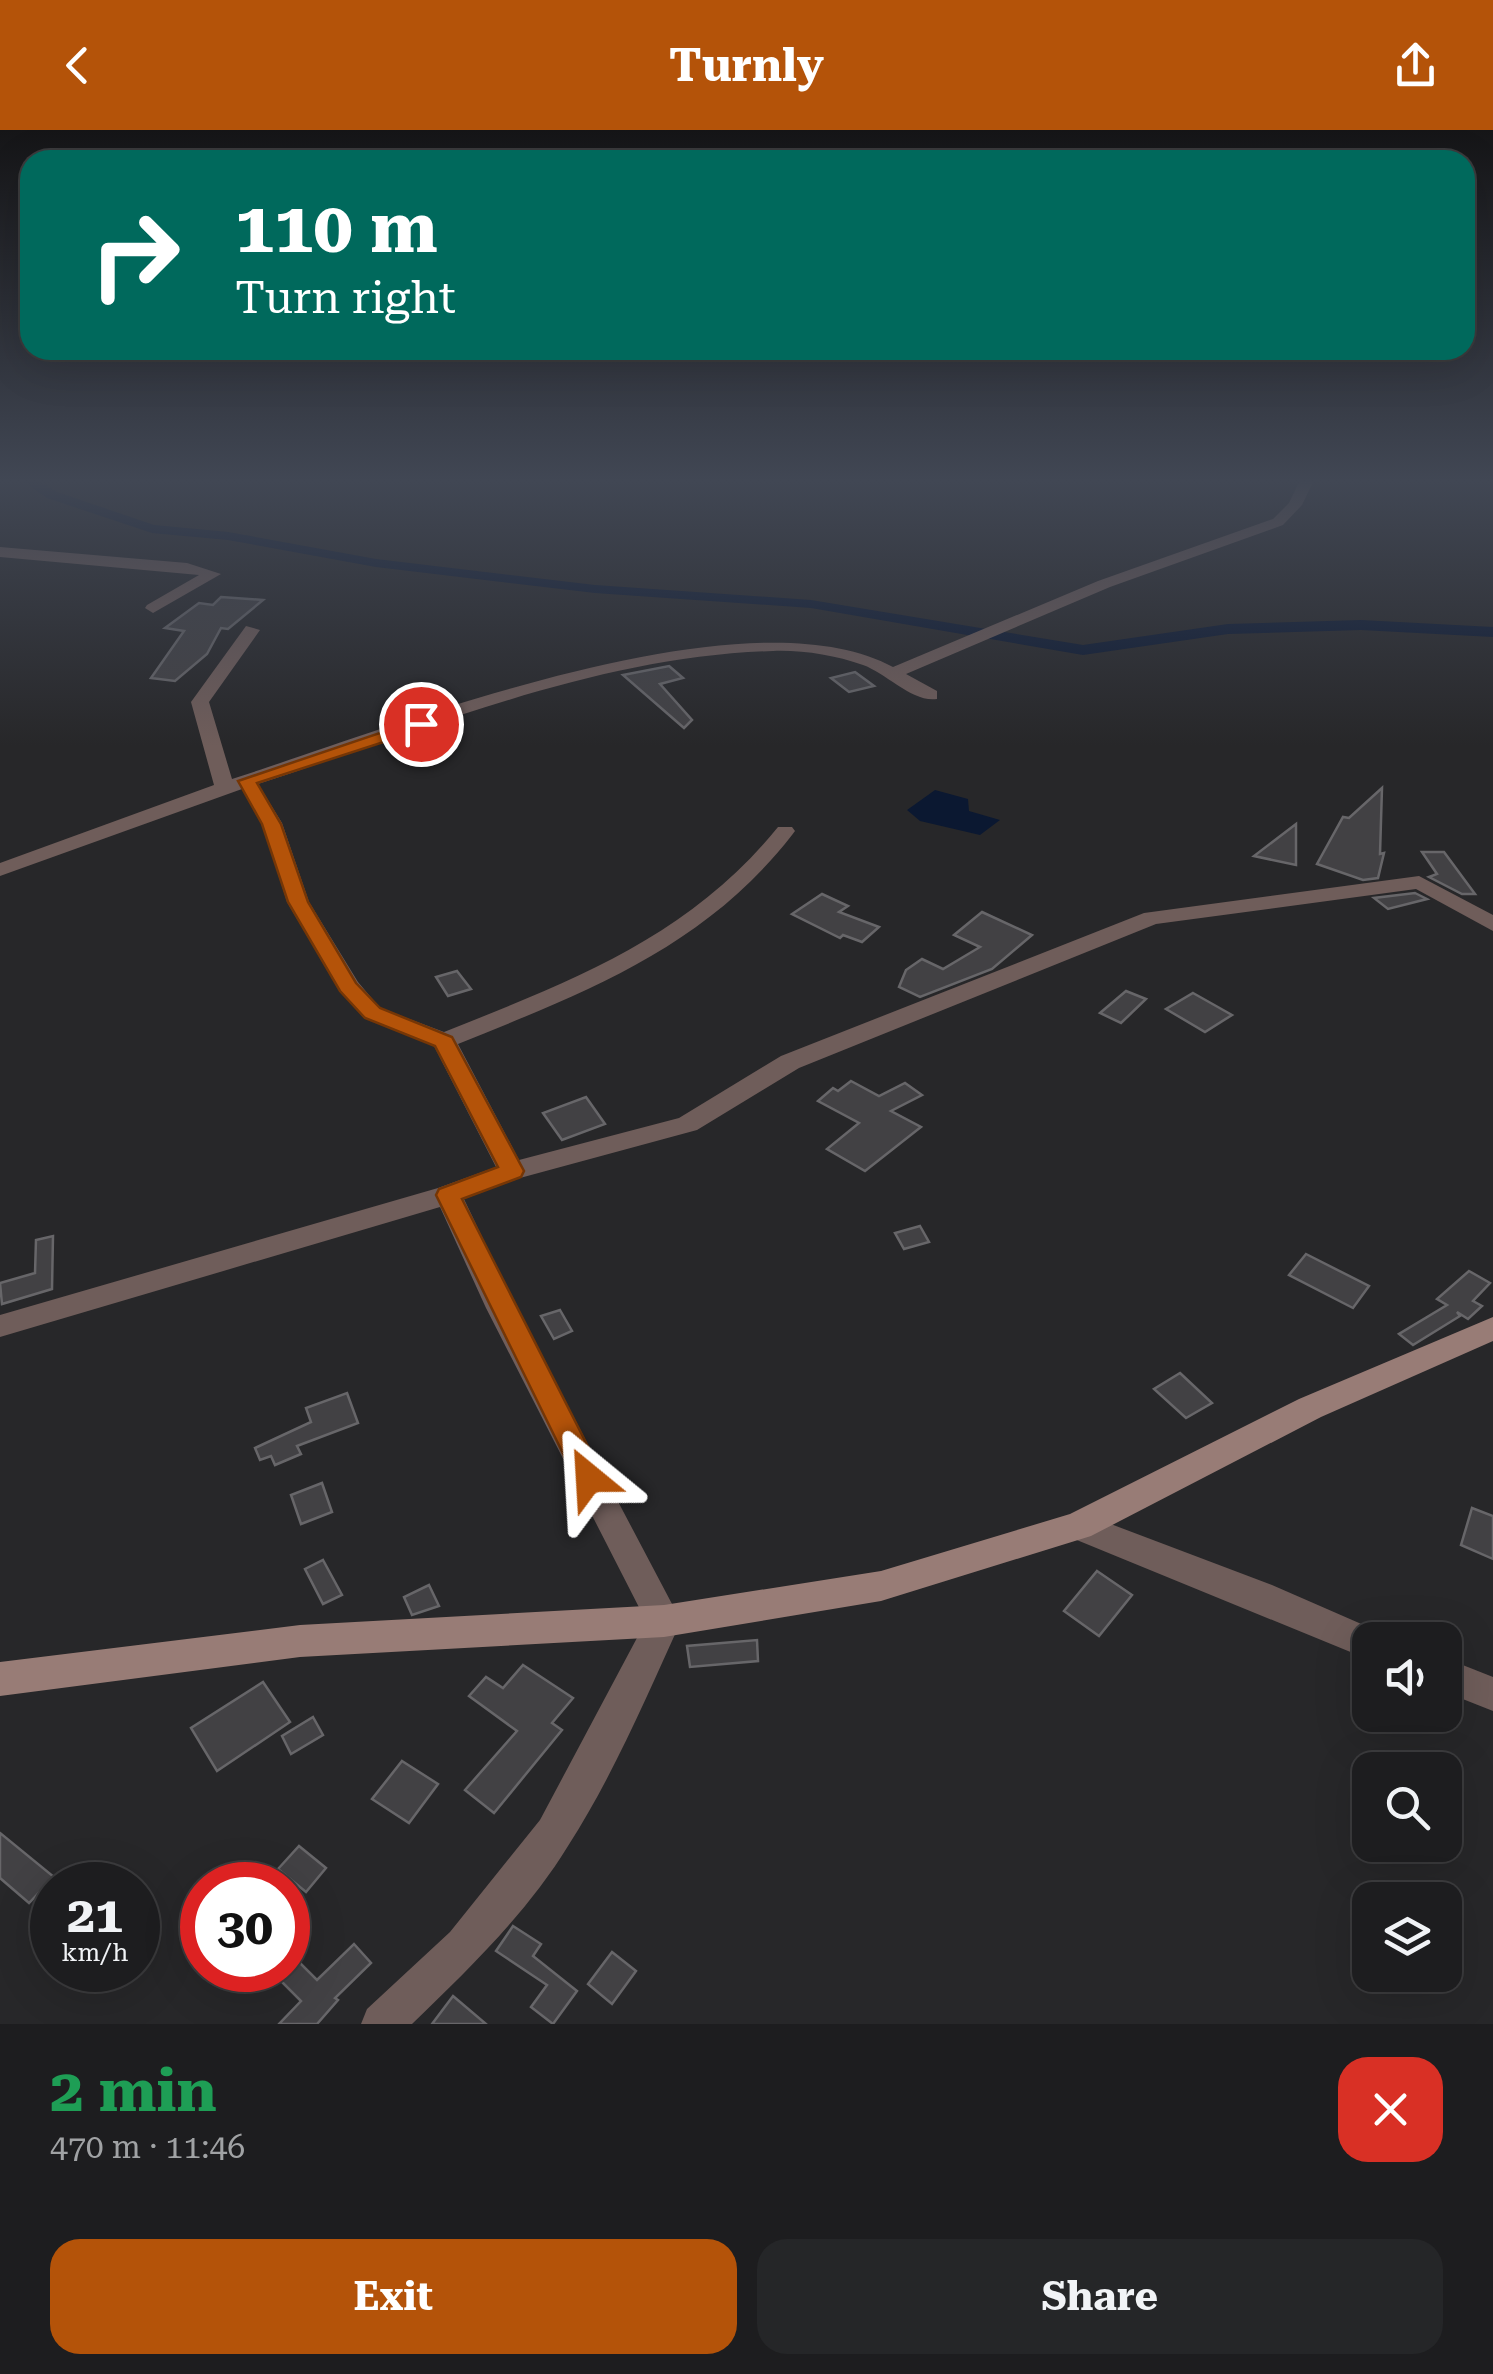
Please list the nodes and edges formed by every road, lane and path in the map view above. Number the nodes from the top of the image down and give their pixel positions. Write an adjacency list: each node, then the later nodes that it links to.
1 (189, 568): 3 (street)
2 (1148, 568): 5 (street)
3 (153, 608)
4 (252, 630): 7 (street)
5 (894, 673): 6 (street); 7 (street)
6 (931, 695)
7 (236, 785): 9 (street); 11 (street)
8 (784, 832): 11 (street)
9 (0, 870)
10 (1493, 924): 12 (street)
11 (444, 1042): 12 (street)
12 (512, 1171): 13 (street)
13 (448, 1195): 14 (street); 17 (street)
14 (0, 1326)
15 (1493, 1328): 16 (main road)
16 (1079, 1526): 17 (main road); 18 (street)
17 (664, 1621): 19 (main road); 22 (street)
18 (1352, 1636)
19 (0, 1679)
20 (1462, 1682): 21 (street)
21 (1493, 1694)
22 (382, 2024)

